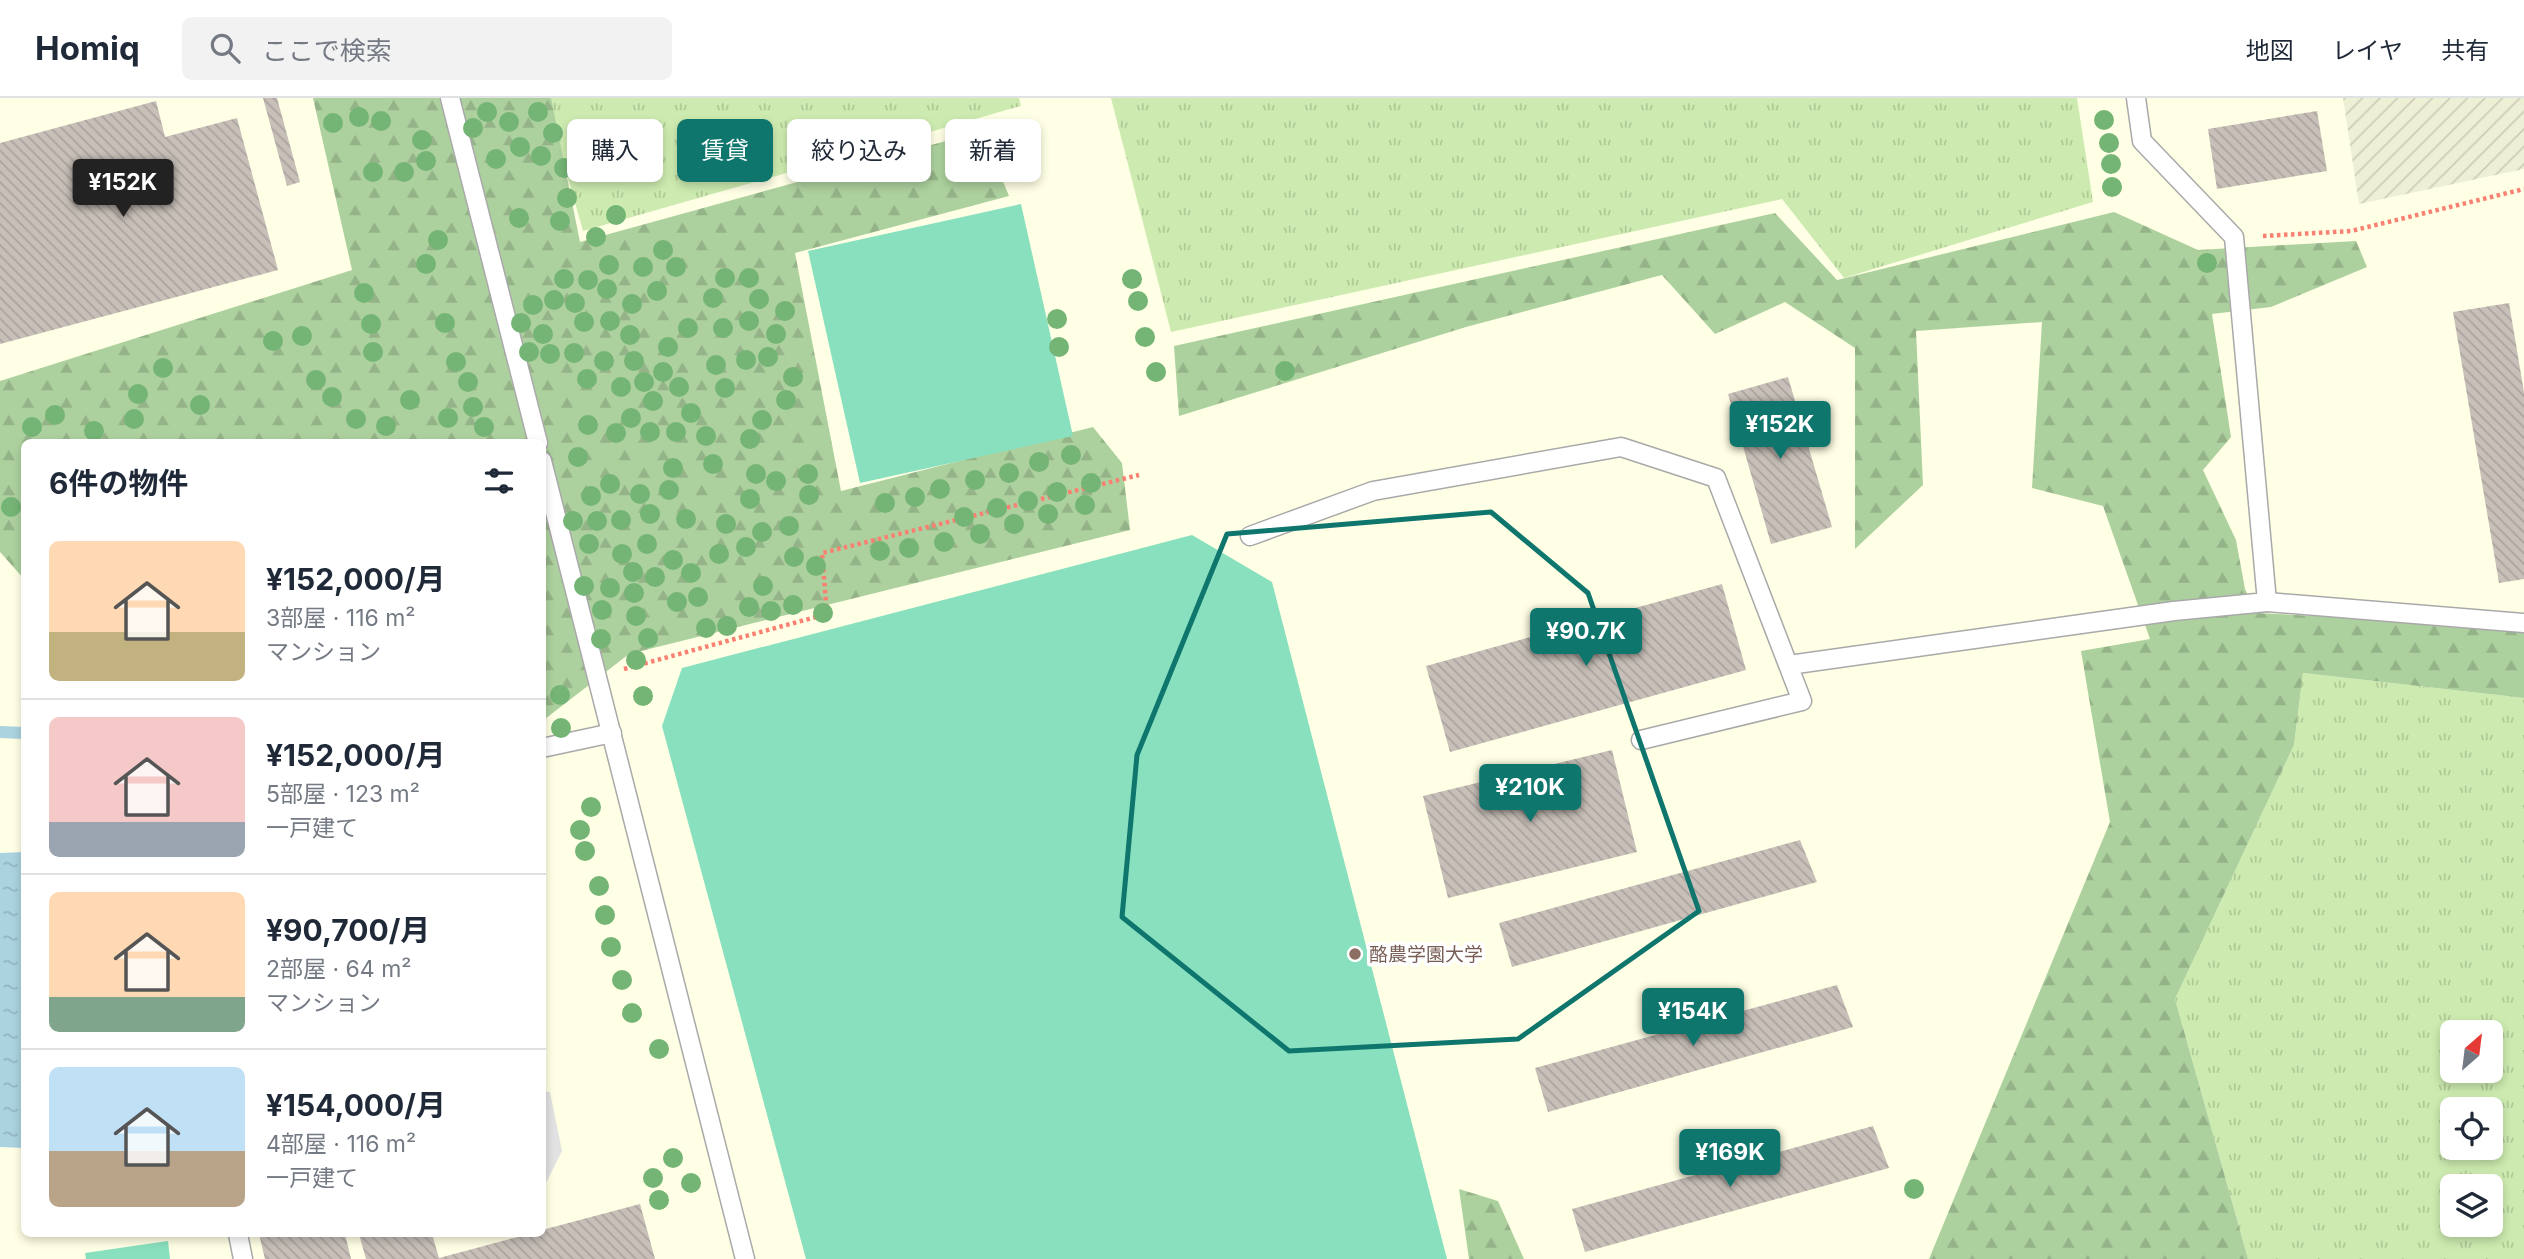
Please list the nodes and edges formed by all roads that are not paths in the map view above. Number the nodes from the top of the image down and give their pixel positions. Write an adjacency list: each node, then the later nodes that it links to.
1 (450, 98): 3 (lane)
2 (2136, 98): 6 (lane)
3 (537, 439)
4 (546, 477): 9 (lane)
5 (1250, 536): 8 (lane)
6 (2267, 602): 7 (lane); 8 (lane)
7 (2524, 623)
8 (1789, 665): 10 (lane)
9 (611, 733): 11 (lane); 14 (lane)
10 (1640, 740)
11 (546, 747)
12 (239, 1237): 13 (lane)
13 (243, 1259)
14 (745, 1259)

